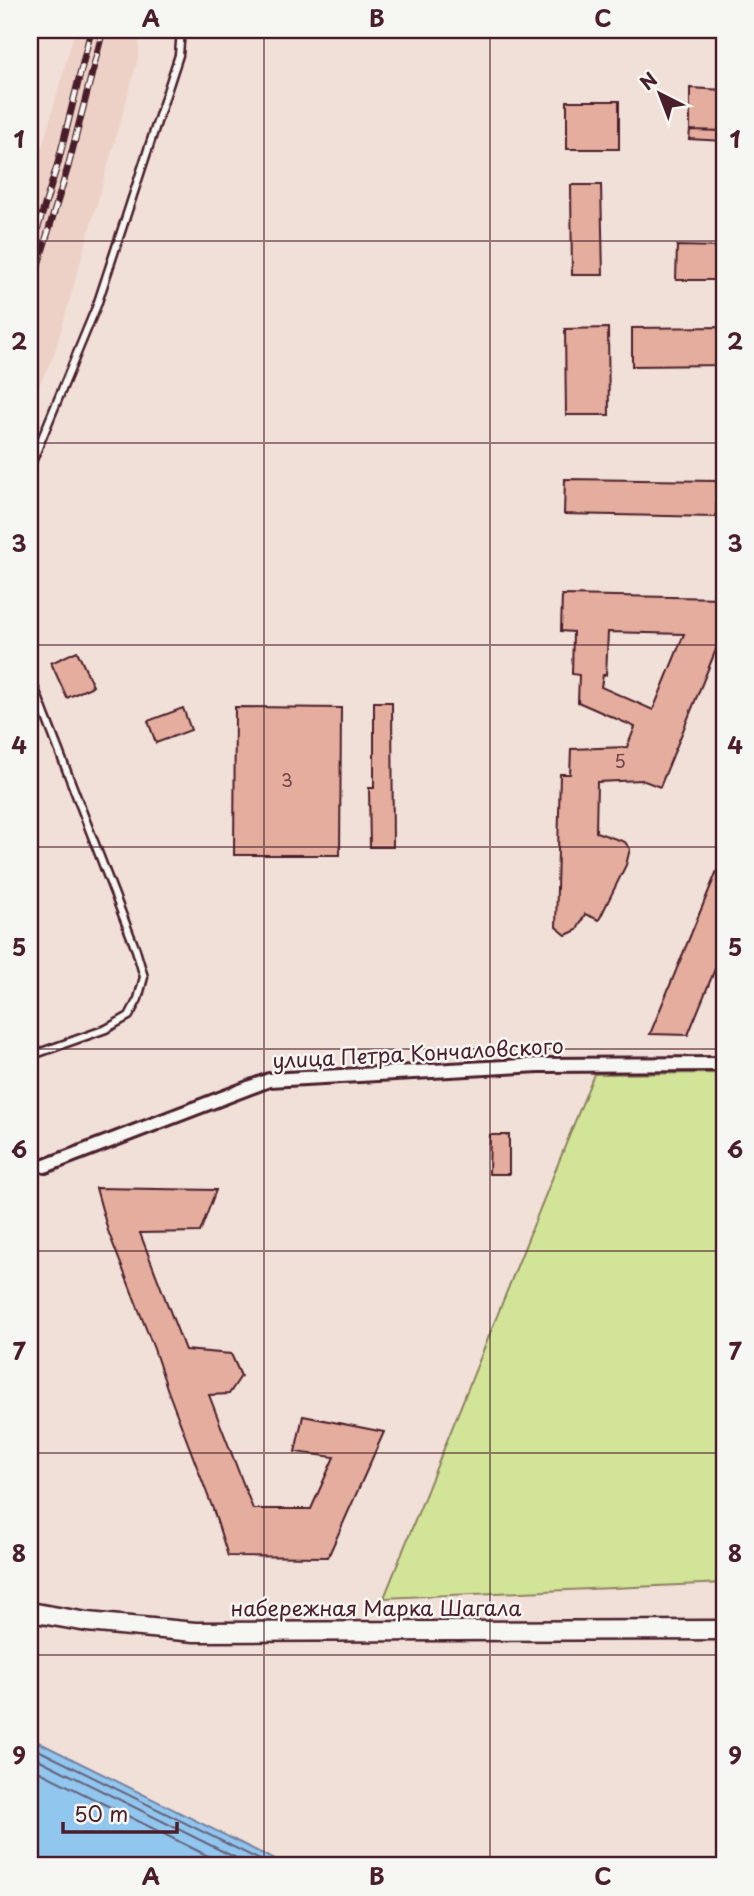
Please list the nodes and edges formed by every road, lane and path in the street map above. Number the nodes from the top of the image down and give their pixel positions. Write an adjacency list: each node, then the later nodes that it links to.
1 (181, 30): 2 (lane)
2 (30, 467)
3 (30, 676): 4 (lane)
4 (30, 1056)
5 (724, 1064): 6 (street, улица Петра Кончаловского)
6 (45, 1166)
7 (30, 1612): 8 (main road, набережная Марка Шагала)
8 (724, 1630)

